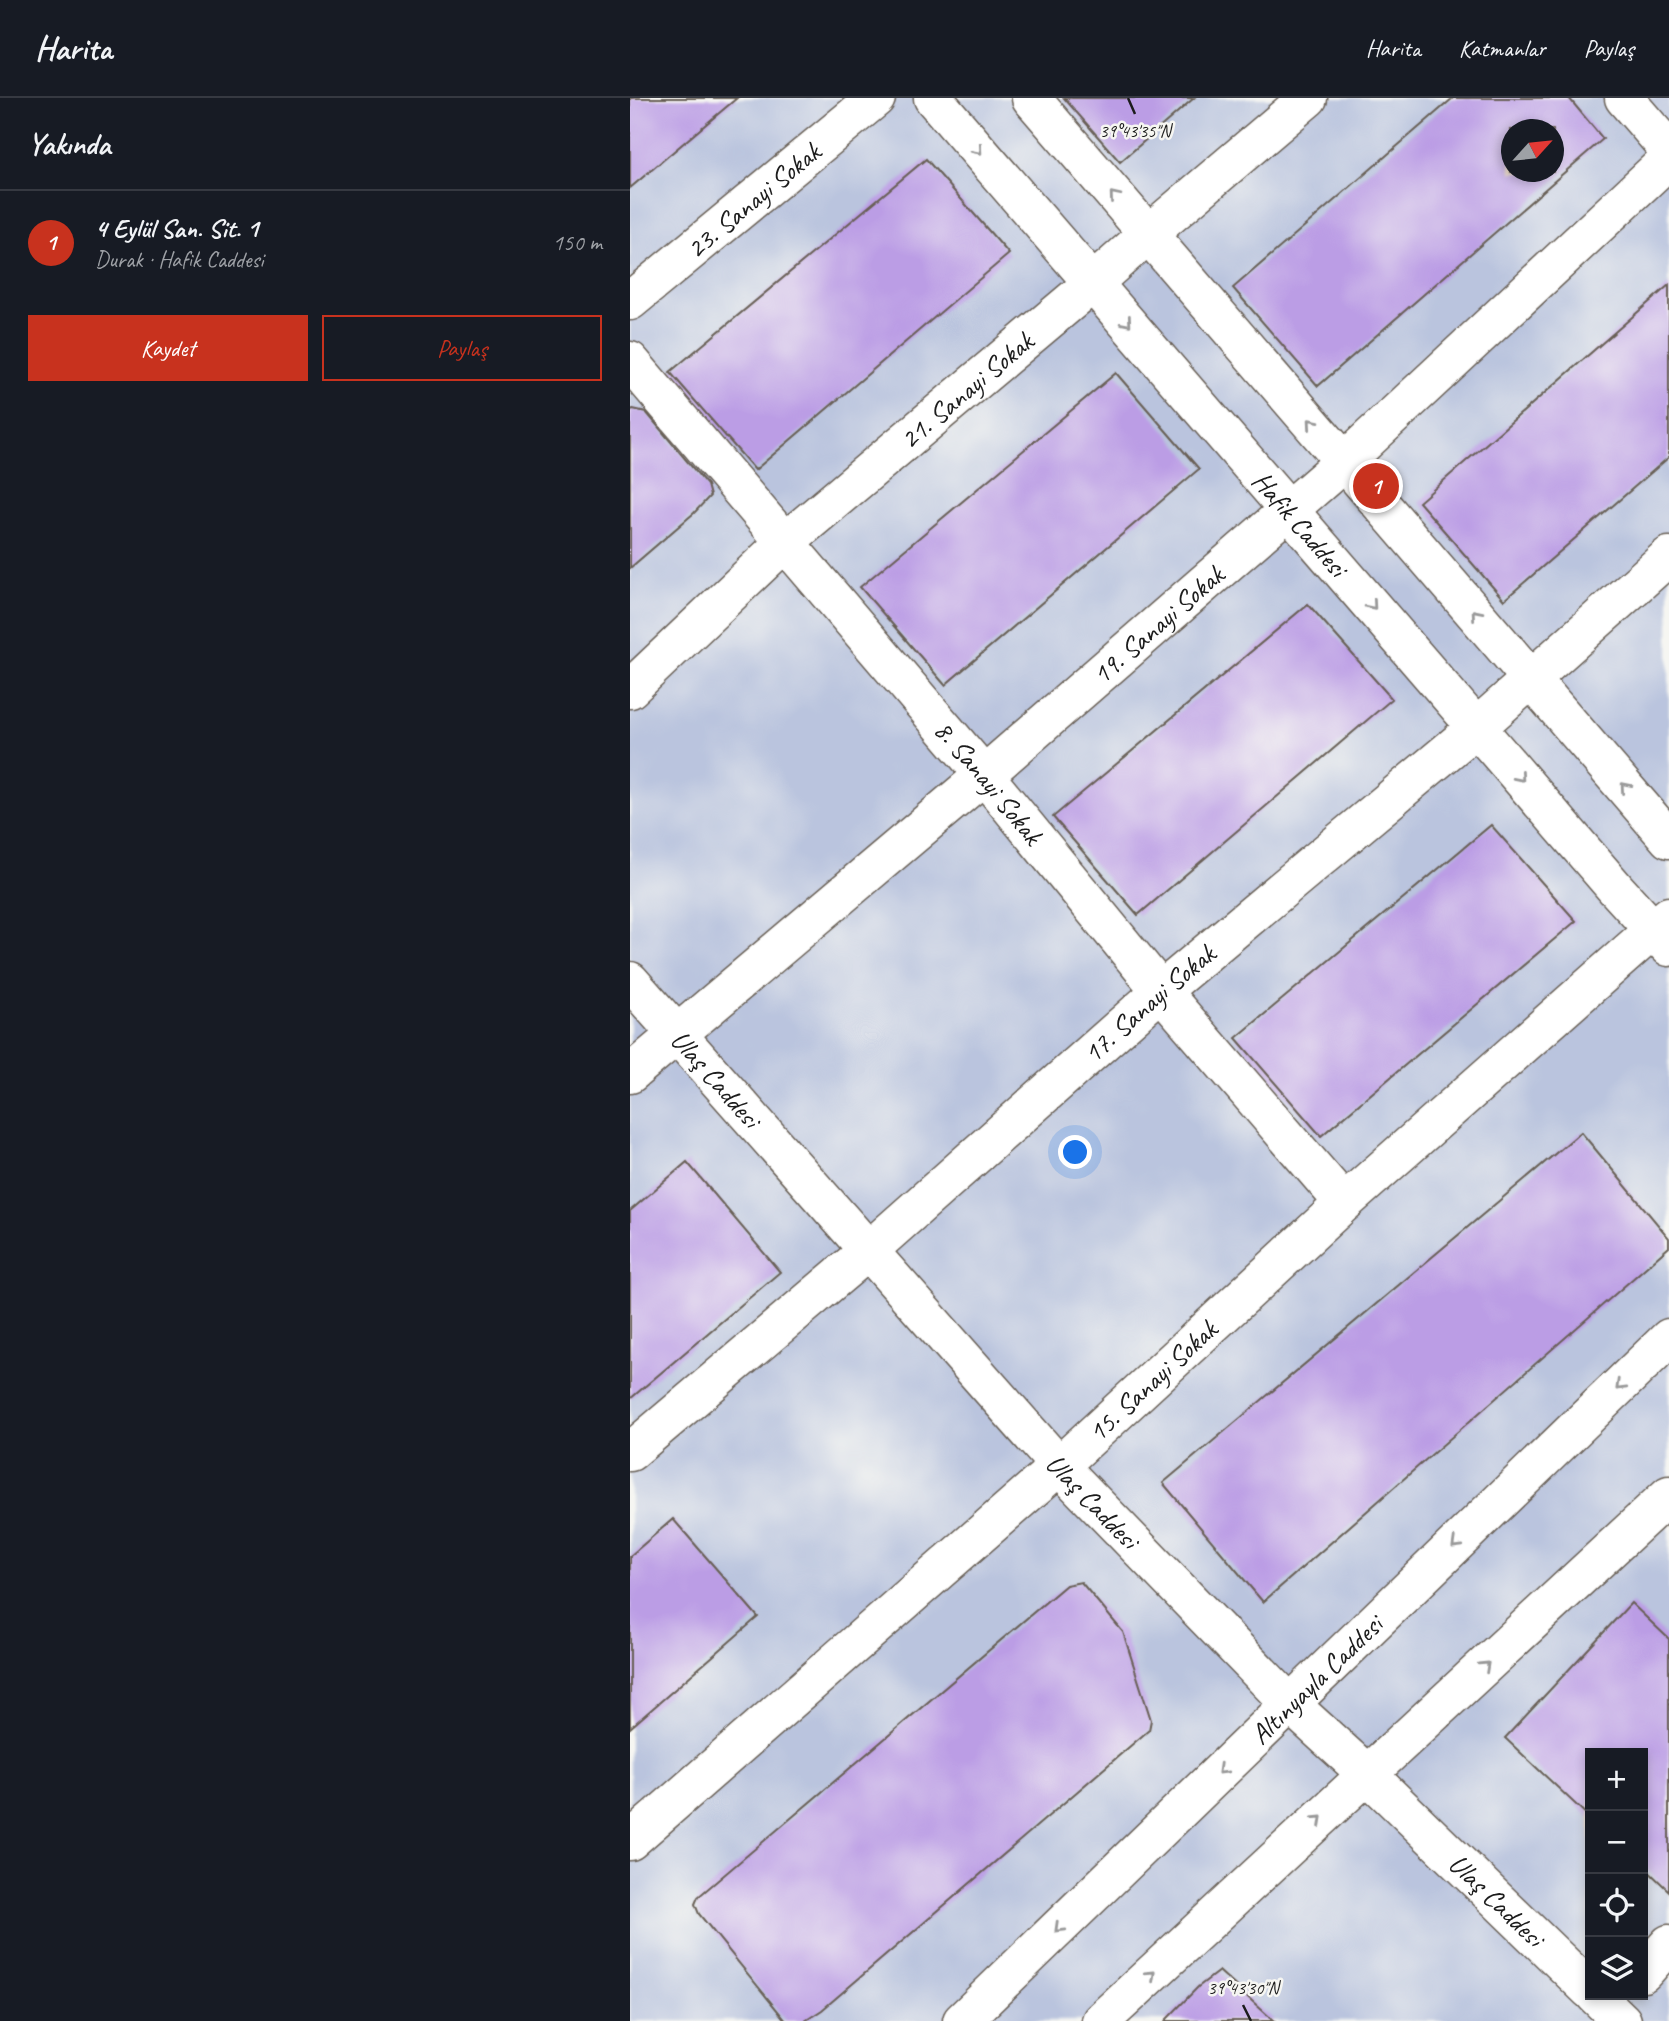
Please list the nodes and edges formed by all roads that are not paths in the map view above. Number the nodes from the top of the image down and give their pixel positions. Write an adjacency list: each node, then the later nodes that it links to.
1 (876, 98): 10 (street, 23. Sanayi Sokak)
2 (933, 98): 9 (street, Hafik Caddesi, one-way to 9)
3 (1031, 98): 8 (street, one-way to 3)
4 (1308, 98): 8 (street, 21. Sanayi Sokak)
5 (1624, 98): 6 (street)
6 (1669, 150)
7 (1669, 159): 12 (street, 19. Sanayi Sokak)
8 (1147, 235): 9 (street, 21. Sanayi Sokak); 12 (street, one-way to 8)
9 (1093, 283): 13 (street, Hafik Caddesi, one-way to 13); 14 (street, 21. Sanayi Sokak)
10 (630, 301)
11 (630, 360): 14 (street, 8. Sanayi Sokak)
12 (1345, 461): 13 (street, 19. Sanayi Sokak); 16 (street, one-way to 12)
13 (1289, 509): 18 (street, Hafik Caddesi, one-way to 18); 19 (street, 19. Sanayi Sokak)
14 (785, 542): 17 (street, 21. Sanayi Sokak); 19 (street, 8. Sanayi Sokak)
15 (1669, 556): 16 (street, 17. Sanayi Sokak)
16 (1531, 678): 18 (street, 17. Sanayi Sokak); 20 (street, one-way to 16)
17 (630, 689)
18 (1477, 727): 21 (street, Hafik Caddesi, one-way to 21); 23 (street, 17. Sanayi Sokak)
19 (984, 775): 23 (street, 8. Sanayi Sokak); 24 (street, 19. Sanayi Sokak)
20 (1669, 839)
21 (1664, 931): 26 (street, 15. Sanayi Sokak)
22 (630, 981): 24 (street, Ulaş Caddesi)
23 (1161, 990): 26 (street, 8. Sanayi Sokak); 27 (street, 17. Sanayi Sokak)
24 (677, 1035): 25 (street, 19. Sanayi Sokak); 27 (street, Ulaş Caddesi)
25 (630, 1074)
26 (1345, 1203): 30 (street, 15. Sanayi Sokak)
27 (868, 1251): 29 (street, 17. Sanayi Sokak); 30 (street, Ulaş Caddesi)
28 (1669, 1338): 32 (street, Altınyayla Caddesi, one-way to 32)
29 (630, 1452)
30 (1059, 1466): 32 (street, Ulaş Caddesi); 34 (street, 15. Sanayi Sokak)
31 (1669, 1496): 33 (street, one-way to 31)
32 (1290, 1704): 33 (street, Ulaş Caddesi); 38 (street, Altınyayla Caddesi, one-way to 38)
33 (1367, 1774): 37 (street, Ulaş Caddesi); 39 (street, one-way to 33)
34 (630, 1840)
35 (1669, 1944): 36 (street)
36 (1648, 1967)
37 (1606, 2005)
38 (962, 2021)
39 (1101, 2021)

